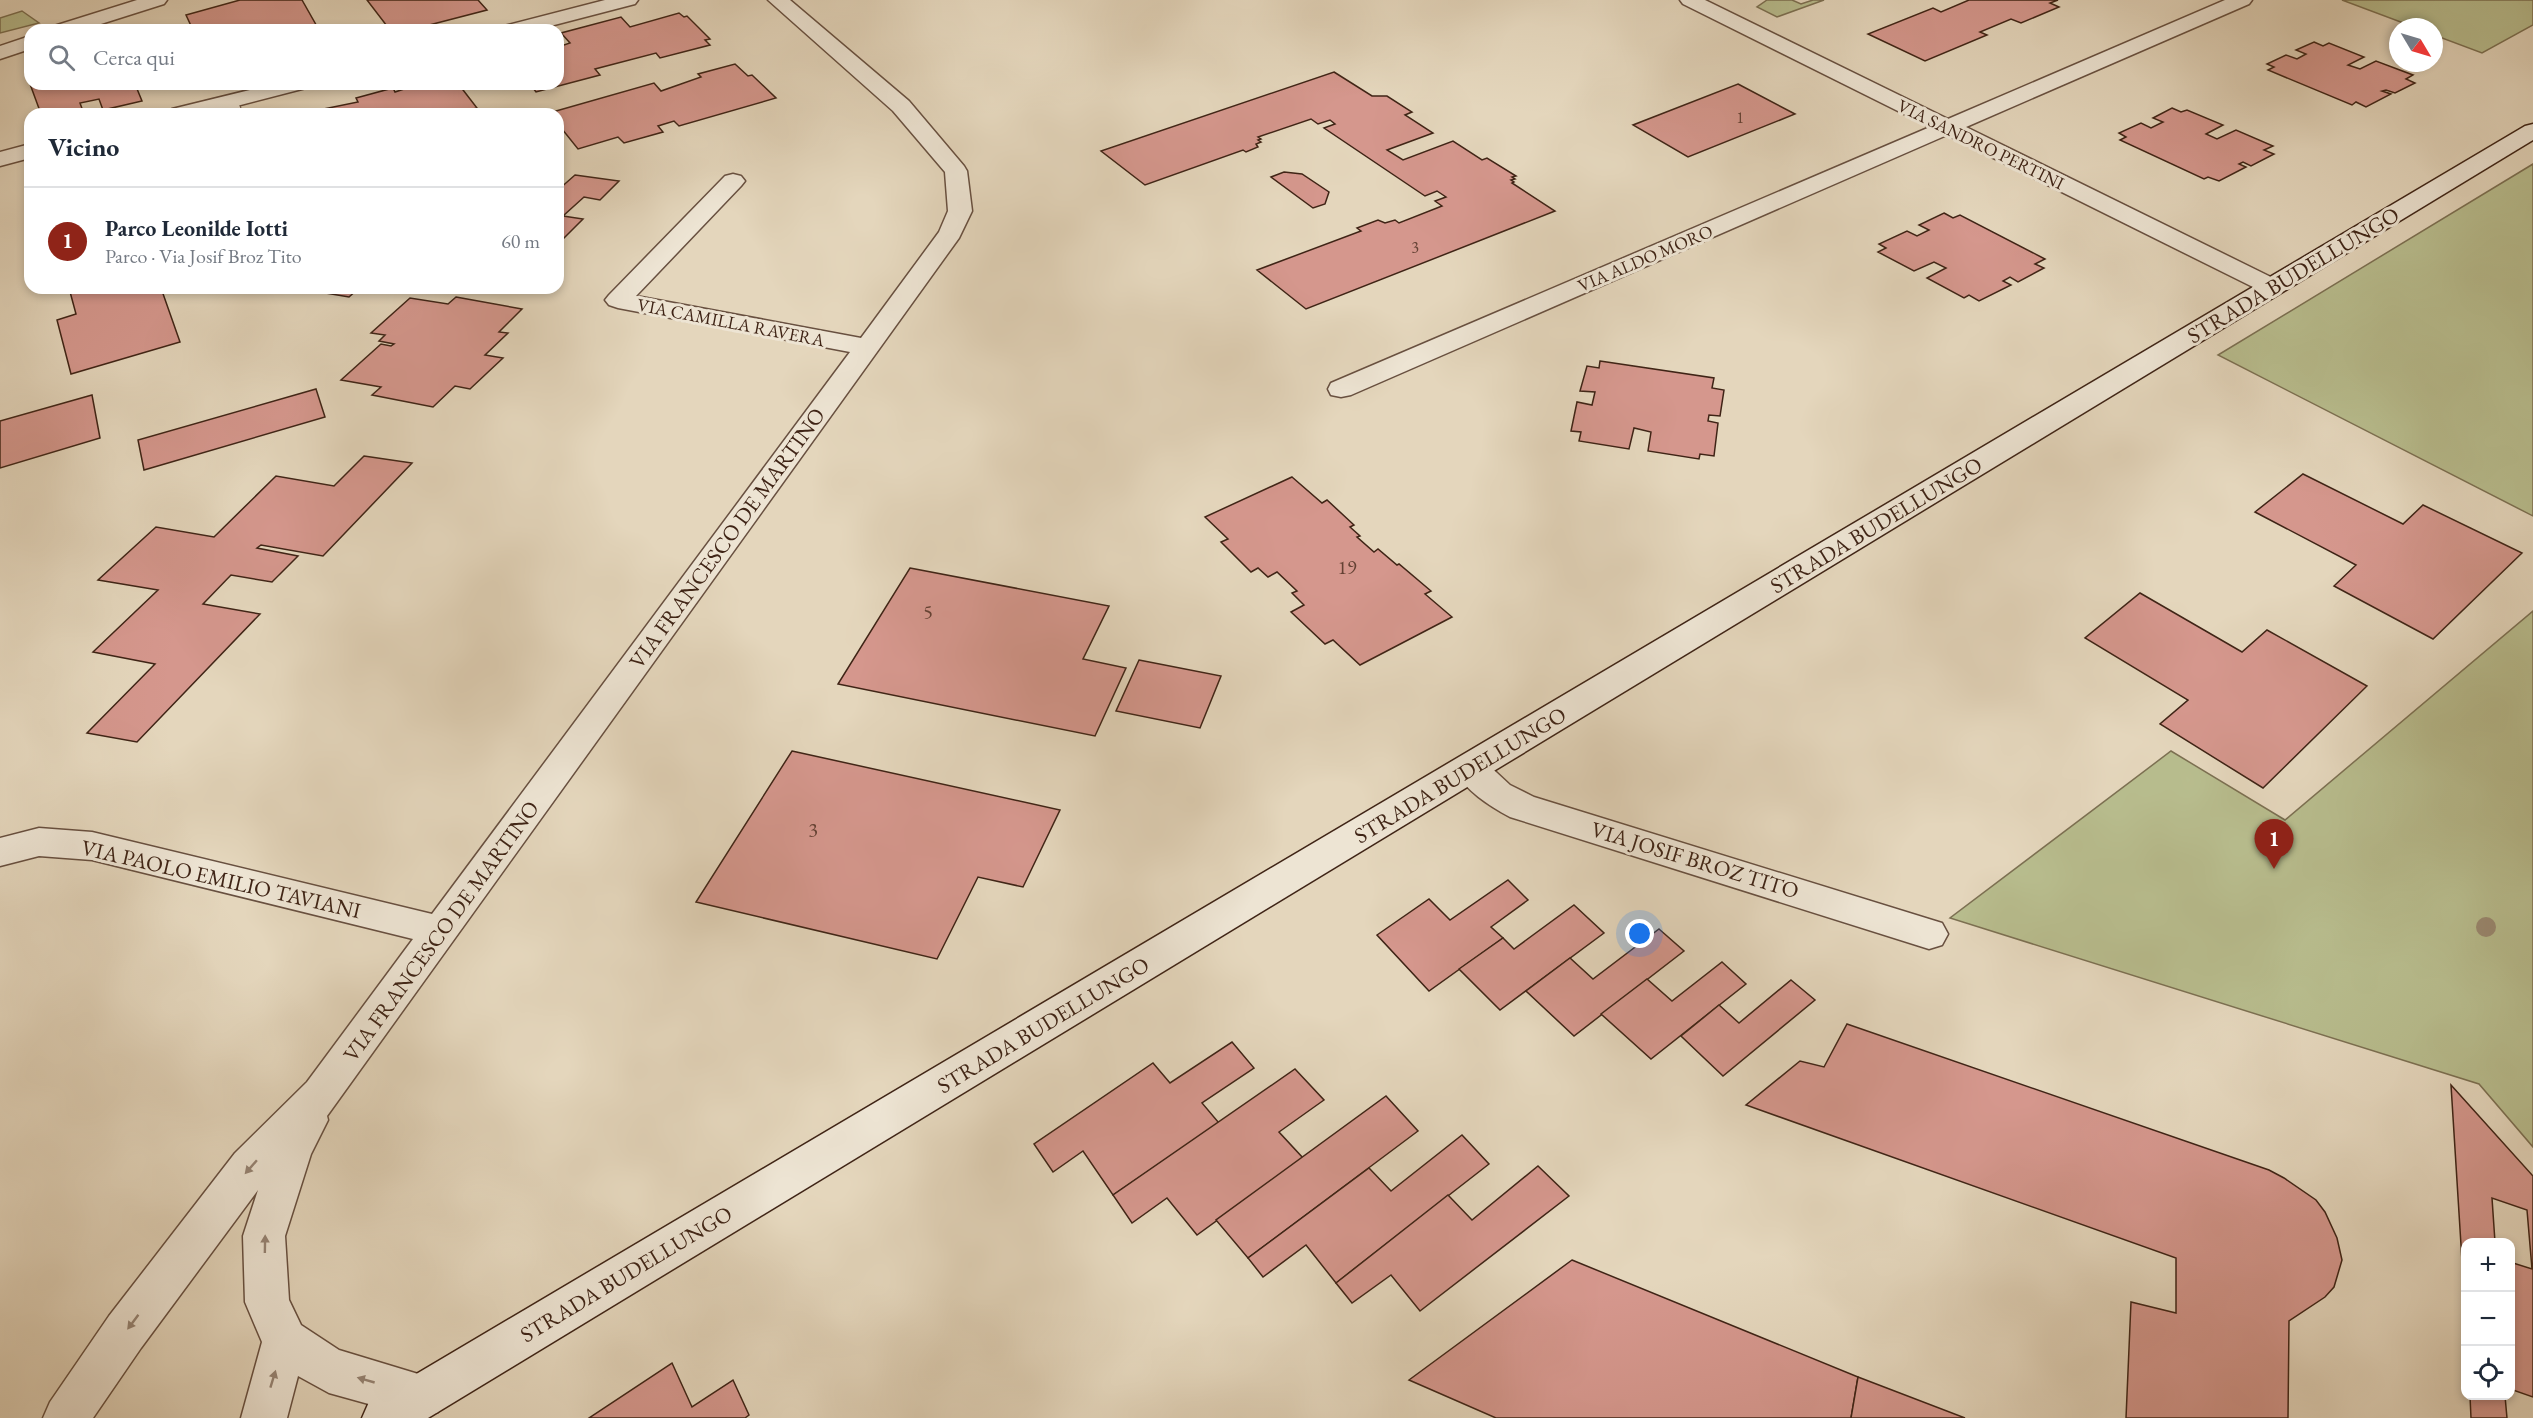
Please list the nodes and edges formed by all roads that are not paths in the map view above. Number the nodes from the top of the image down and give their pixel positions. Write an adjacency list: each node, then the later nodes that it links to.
1 (157, 0): 6 (street)
2 (628, 0): 7 (street)
3 (778, 0): 20 (street, VIA FRANCESCO DE MARTINO)
4 (1690, 0): 14 (street, VIA SANDRO PERTINI)
5 (2242, 0): 14 (street, VIA ALDO MORO)
6 (80, 24)
7 (534, 24)
8 (24, 40): 9 (street)
9 (0, 42)
10 (24, 43): 11 (street)
11 (0, 53)
12 (282, 90): 13 (street)
13 (231, 108)
14 (1948, 128): 19 (street, VIA SANDRO PERTINI); 21 (street, VIA ALDO MORO)
15 (2533, 131): 19 (street, STRADA BUDELLUNGO)
16 (24, 153): 17 (street)
17 (0, 159)
18 (733, 181): 20 (street, VIA CAMILLA RAVERA)
19 (2272, 287): 22 (street, STRADA BUDELLUNGO)
20 (866, 347): 24 (street, VIA FRANCESCO DE MARTINO)
21 (1341, 389)
22 (1471, 769): 25 (street, VIA JOSIF BROZ TITO); 28 (street, STRADA BUDELLUNGO)
23 (0, 852): 24 (street, VIA PAOLO EMILIO TAVIANI)
24 (441, 931): 26 (street, VIA FRANCESCO DE MARTINO)
25 (1929, 934)
26 (321, 1095): 27 (street, VIA FRANCESCO DE MARTINO, one-way to 26); 29 (street, VIA FRANCESCO DE MARTINO, one-way to 29)
27 (285, 1341): 28 (street, one-way to 27); 30 (street, one-way to 27)
28 (404, 1407)
29 (66, 1418)
30 (264, 1418)

